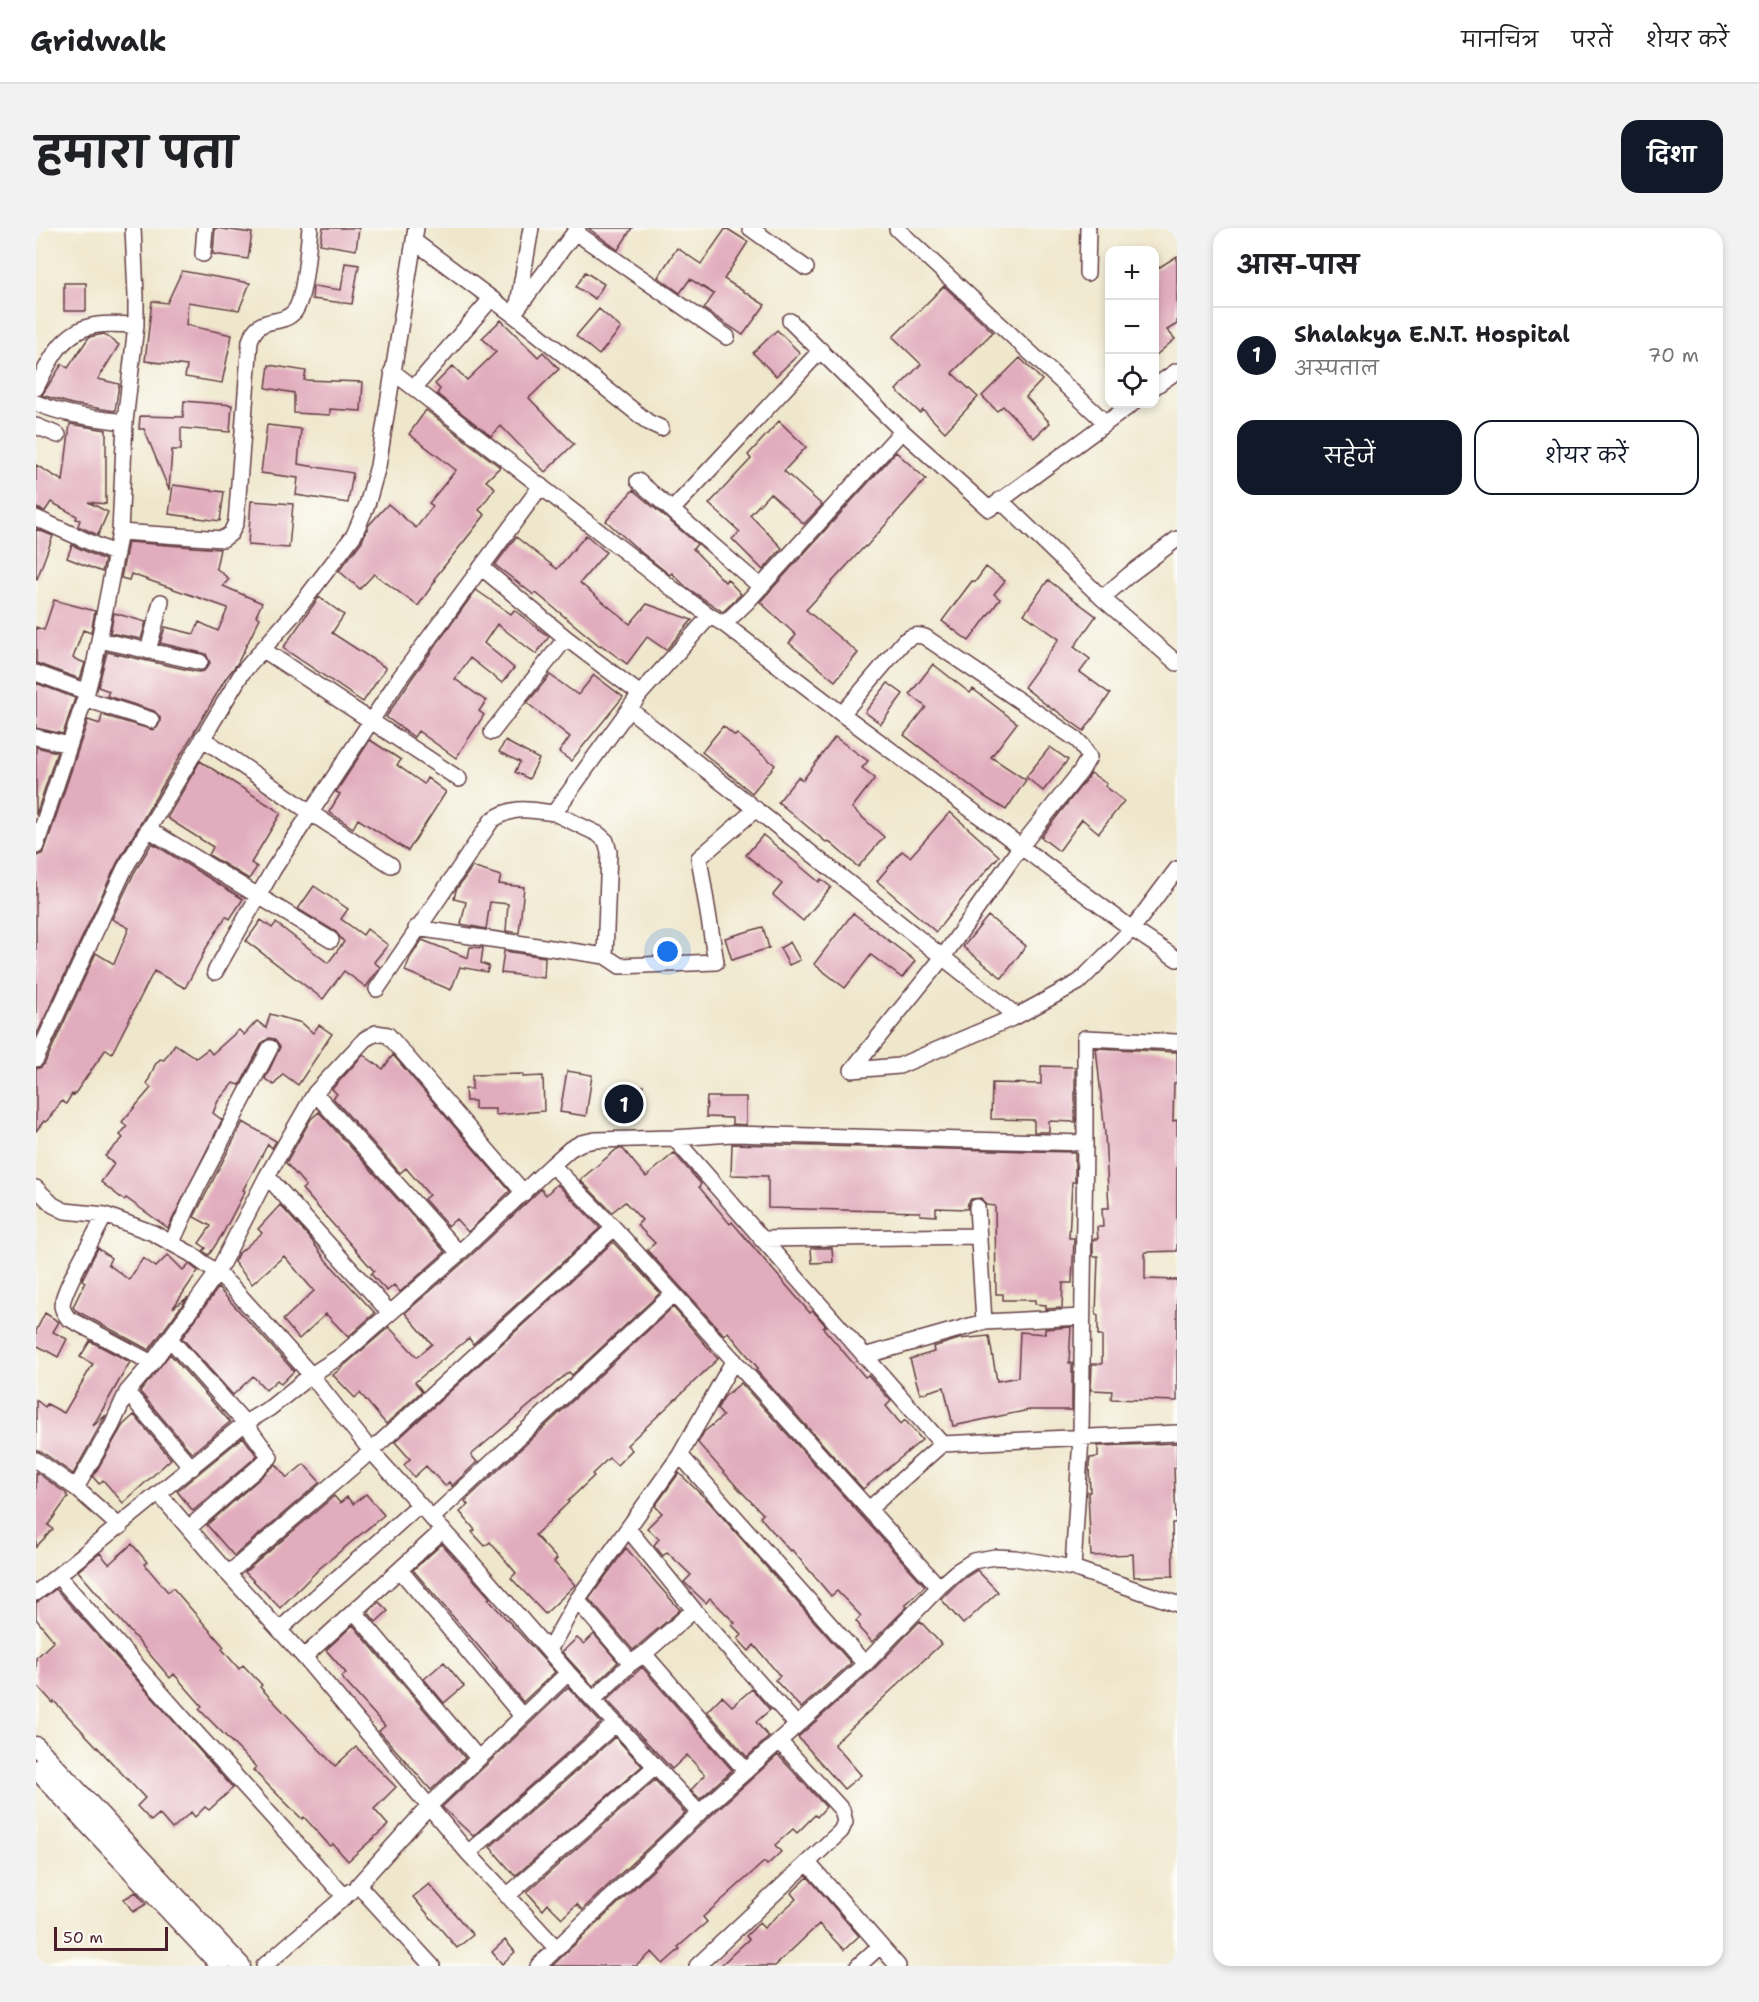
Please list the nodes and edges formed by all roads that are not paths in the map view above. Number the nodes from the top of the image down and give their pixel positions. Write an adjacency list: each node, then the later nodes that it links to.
1 (133, 228): 16 (street)
2 (205, 228): 10 (street)
3 (310, 228): 37 (street)
4 (531, 228): 14 (street)
5 (750, 228): 11 (street)
6 (1088, 228): 12 (street)
7 (897, 229): 27 (street)
8 (577, 230): 14 (street); 17 (street)
9 (415, 235): 13 (street); 20 (street)
10 (203, 254)
11 (806, 268)
12 (1087, 273)
13 (491, 300): 14 (street); 23 (street)
14 (516, 312): 29 (street)
15 (790, 321): 18 (street)
16 (136, 325): 22 (street); 26 (street)
17 (727, 338)
18 (821, 350): 30 (street); 35 (street)
19 (1177, 370): 21 (street)
20 (392, 371): 23 (street); 48 (street)
21 (1159, 384)
22 (36, 388)
23 (414, 388): 33 (street)
24 (36, 403): 26 (street)
25 (1127, 408): 27 (street)
26 (125, 422): 37 (street)
27 (1106, 423): 34 (street)
28 (36, 426): 31 (street)
29 (661, 428)
30 (902, 431): 34 (street); 41 (street)
31 (58, 435)
32 (638, 481): 35 (street)
33 (541, 486): 40 (street); 44 (street)
34 (1000, 500): 42 (street)
35 (672, 510): 41 (street)
36 (36, 518): 39 (street)
37 (120, 532): 39 (street)
38 (1177, 539): 42 (street)
39 (116, 554): 47 (street)
40 (480, 567): 46 (street); 58 (street)
41 (761, 587): 45 (street)
42 (1102, 598): 51 (street)
43 (161, 602): 49 (street)
44 (710, 616): 45 (street); 53 (street)
45 (724, 624): 56 (street)
46 (566, 638): 53 (street); 59 (street)
47 (99, 640): 49 (street); 54 (street)
48 (262, 649): 58 (street); 61 (street)
49 (148, 651): 50 (street)
50 (200, 662)
51 (1177, 663)
52 (36, 673): 54 (street)
53 (640, 694): 55 (street)
54 (86, 696): 57 (street); 62 (street)
55 (630, 709): 64 (street); 66 (street)
56 (842, 714): 69 (street); 69 (street)
57 (151, 720)
58 (371, 721): 63 (street); 65 (street)
59 (492, 732)
60 (36, 737): 62 (street)
61 (202, 738): 65 (street); 67 (street)
62 (69, 745): 68 (street)
63 (459, 779)
64 (756, 809): 76 (street); 78 (street)
65 (311, 813): 70 (street); 72 (street)
66 (554, 813): 73 (street); 76 (street)
67 (148, 829): 72 (street); 84 (street)
68 (36, 846)
69 (1022, 846): 74 (street); 78 (street)
70 (391, 865)
71 (1177, 869): 74 (street)
72 (258, 897): 75 (street); 79 (street)
73 (416, 928): 76 (street); 80 (street)
74 (1136, 931): 77 (street); 81 (street)
75 (332, 940)
76 (605, 956)
77 (1172, 956)
78 (943, 957): 81 (street); 81 (street)
79 (215, 972)
80 (377, 989)
81 (1017, 1016)
82 (1177, 1042): 87 (street)
83 (270, 1048): 97 (street)
84 (36, 1059)
85 (315, 1093): 89 (street); 91 (street); 98 (street)
86 (674, 1138): 87 (street); 88 (street); 96 (street)
87 (1085, 1143): 102 (street)
88 (552, 1165): 91 (street); 94 (street)
89 (267, 1176): 99 (street); 101 (street)
90 (36, 1188): 93 (street)
91 (524, 1193): 98 (street)
92 (977, 1207): 95 (street)
93 (101, 1214): 97 (street); 107 (street)
94 (614, 1228): 100 (street); 114 (street)
95 (979, 1236): 96 (street); 103 (street)
96 (761, 1239): 105 (street)
97 (172, 1242): 99 (street)
98 (459, 1253): 101 (street)
99 (217, 1273): 104 (street); 108 (street)
100 (673, 1294): 106 (street); 122 (street)
101 (390, 1313): 108 (street)
102 (1082, 1317): 103 (street); 112 (street)
103 (984, 1322): 105 (street)
104 (170, 1339): 107 (street); 110 (street)
105 (864, 1356): 113 (street)
106 (734, 1360): 115 (street); 121 (street)
107 (152, 1363): 109 (street)
108 (311, 1376): 110 (street); 114 (street)
109 (128, 1392): 117 (street); 118 (street)
110 (246, 1423): 117 (street); 124 (street)
111 (1177, 1433): 112 (street)
112 (1082, 1437): 113 (street); 127 (street)
113 (942, 1444): 121 (street)
114 (370, 1451): 120 (street); 129 (street)
115 (680, 1455): 126 (street); 142 (street)
116 (36, 1460): 118 (street)
117 (192, 1468): 119 (street)
118 (76, 1488): 123 (street)
119 (159, 1494): 123 (street); 124 (street)
120 (419, 1505): 122 (street); 137 (street)
121 (869, 1509): 131 (street)
122 (432, 1518): 125 (street)
123 (120, 1527): 130 (street)
124 (189, 1528): 129 (street)
125 (443, 1530): 128 (street); 138 (street)
126 (629, 1530): 133 (street); 135 (street)
127 (1073, 1568): 131 (street); 134 (street)
128 (400, 1570): 136 (street); 145 (street)
129 (228, 1574): 137 (street)
130 (58, 1576): 132 (street); 160 (street)
131 (939, 1587): 142 (street)
132 (36, 1593)
133 (577, 1600): 138 (street); 141 (street)
134 (1177, 1604)
135 (694, 1610): 139 (street); 147 (street)
136 (354, 1611): 140 (street); 150 (street)
137 (279, 1630): 140 (street)
138 (549, 1650): 143 (street)
139 (644, 1654): 141 (street); 153 (street)
140 (304, 1657): 154 (street)
141 (631, 1663): 144 (street)
142 (864, 1664): 147 (street)
143 (568, 1673): 144 (street); 145 (street)
144 (593, 1700): 146 (street)
145 (522, 1716): 150 (street)
146 (615, 1724): 151 (street); 156 (street)
147 (796, 1724): 148 (street)
148 (779, 1741): 153 (street); 157 (street)
149 (36, 1746): 164 (street)
150 (478, 1758): 154 (street)
151 (656, 1767): 155 (street); 159 (street)
152 (36, 1770): 163 (street)
153 (746, 1771): 155 (street)
154 (430, 1805): 156 (street); 158 (street)
155 (699, 1813): 162 (street)
156 (468, 1853): 159 (street)
157 (808, 1863): 161 (street); 168 (street)
158 (358, 1885): 160 (street); 166 (street)
159 (507, 1896): 162 (street)
160 (345, 1897): 165 (street)
161 (880, 1946): 169 (street); 170 (street)
162 (557, 1949): 167 (street)
163 (221, 1966)
164 (241, 1966)
165 (264, 1966)
166 (432, 1966)
167 (538, 1966)
168 (697, 1966)
169 (858, 1966)
170 (898, 1966)

